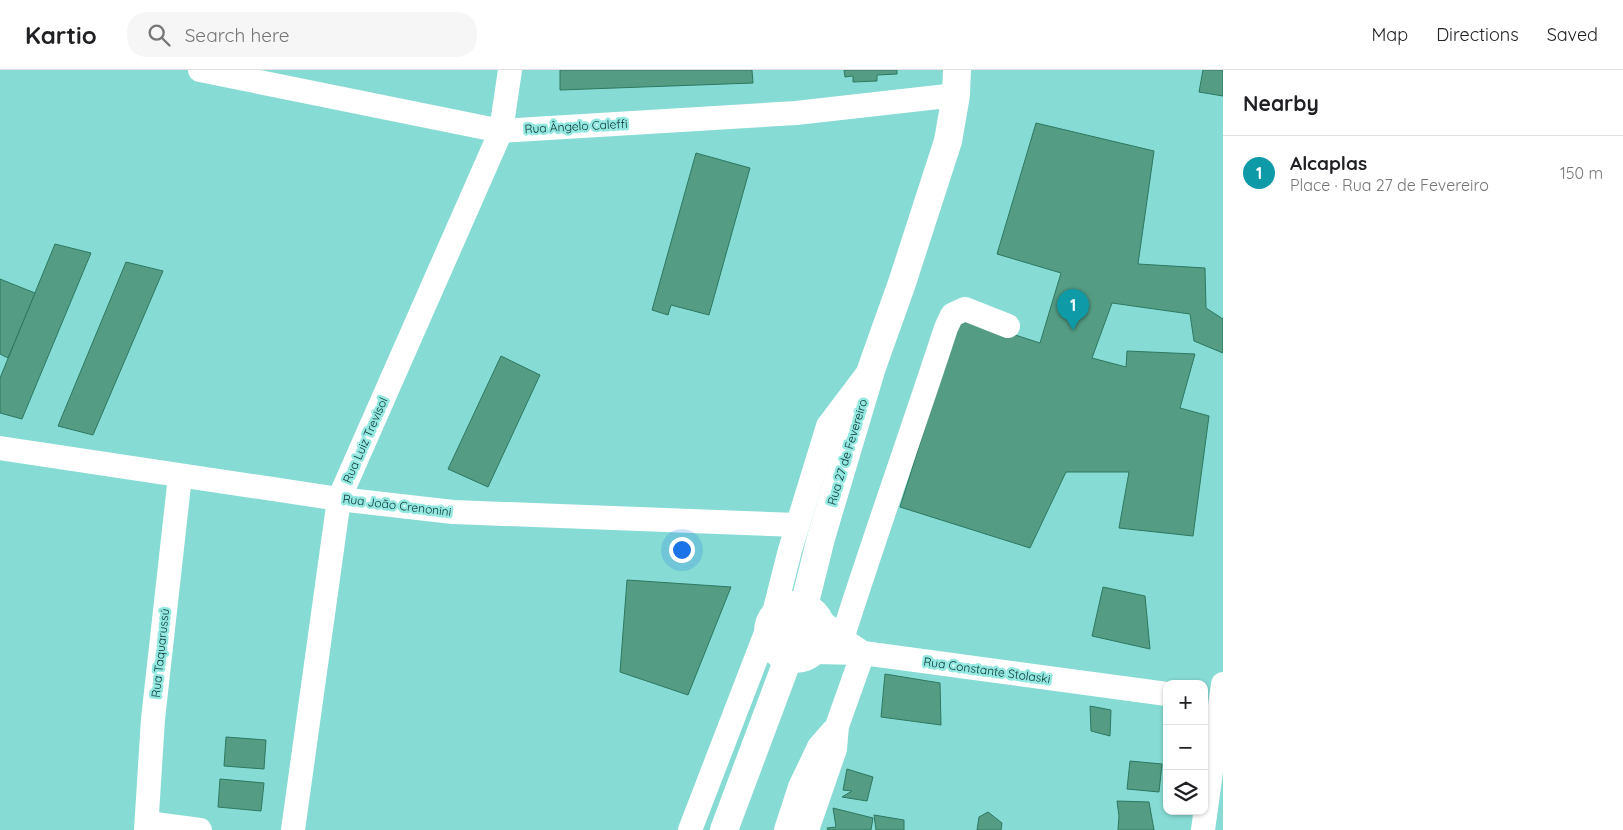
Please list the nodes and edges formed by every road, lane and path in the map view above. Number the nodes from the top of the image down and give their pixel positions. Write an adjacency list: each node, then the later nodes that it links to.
1 (200, 70): 4 (street, Rua Ângelo Caleffi)
2 (510, 70): 4 (street, Rua Luiz Trevisol)
3 (957, 83): 4 (street, Rua Ângelo Caleffi); 6 (main road, Rua 27 de Fevereiro)
4 (501, 131): 9 (street, Rua Luiz Trevisol)
5 (1008, 326): 13 (street)
6 (872, 367): 10 (street); 11 (main road, Rua 27 de Fevereiro)
7 (0, 448): 8 (street, Rua João Crenonini)
8 (180, 476): 9 (street, Rua João Crenonini); 20 (street, Rua Taquarussú)
9 (338, 499): 10 (street, Rua João Crenonini); 22 (street, Rua Luiz Trevisol)
10 (797, 525): 12 (street)
11 (812, 612): 12 (main road); 13 (street, Rua Constante Stolaski); 14 (main road); 16 (main road, Rua 27 de Fevereiro)
12 (771, 621): 16 (main road); 23 (street)
13 (842, 639): 15 (street, Rua Constante Stolaski)
14 (814, 652): 15 (street); 16 (main road)
15 (863, 653): 17 (street, Rua Constante Stolaski); 19 (street)
16 (788, 659): 24 (main road, Rua 27 de Fevereiro)
17 (1163, 693)
18 (1218, 696): 27 (street)
19 (837, 726): 25 (street); 26 (street)
20 (146, 826): 21 (street)
21 (200, 830)
22 (294, 830)
23 (690, 830)
24 (724, 830)
25 (786, 830)
26 (807, 830)
27 (1203, 830)

